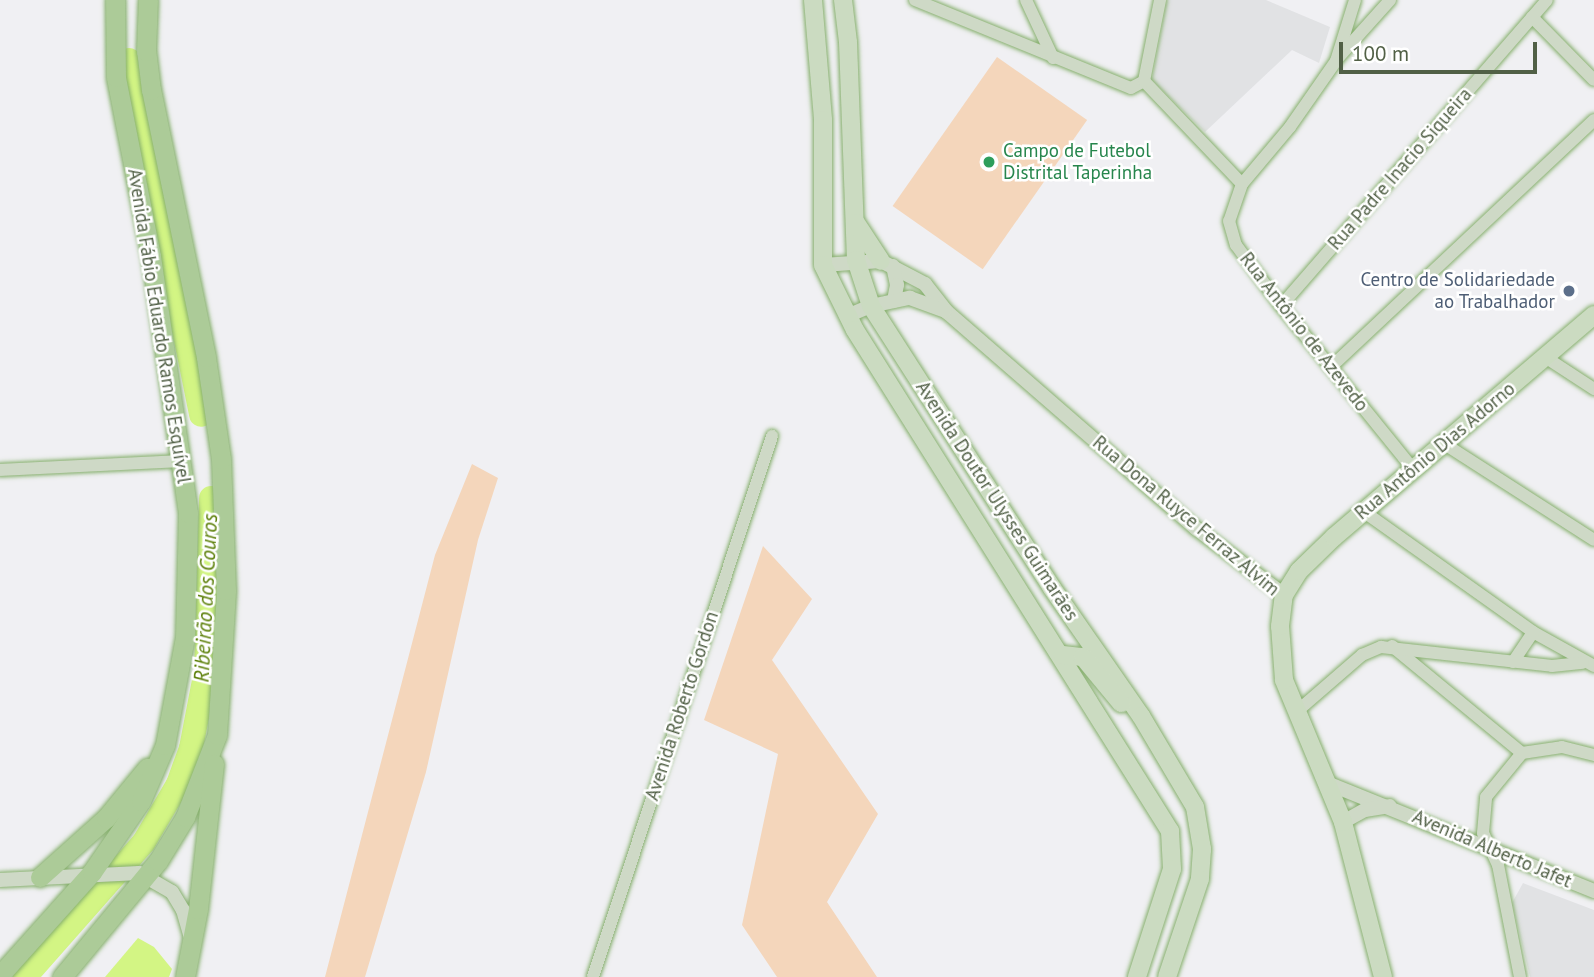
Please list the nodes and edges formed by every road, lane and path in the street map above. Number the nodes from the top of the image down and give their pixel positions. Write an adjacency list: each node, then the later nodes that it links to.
1 (115, 0): 33 (highway, Avenida Fábio Eduardo Ramos Esquível)
2 (148, 0): 46 (highway, Avenida Fábio Eduardo Ramos Esquível)
3 (813, 0): 21 (main road, Avenida Doutor Ulysses Guimarães)
4 (843, 0): 18 (main road, Avenida Doutor Ulysses Guimarães)
5 (915, 0): 12 (street)
6 (1026, 0): 12 (street)
7 (1160, 0): 15 (street)
8 (1355, 0): 13 (street)
9 (1390, 0): 13 (street)
10 (1546, 0): 11 (street, Rua Padre Inacio Siqueira)
11 (1532, 17): 14 (street); 24 (street, Rua Padre Inacio Siqueira)
12 (1053, 58): 15 (street)
13 (1336, 61): 17 (street)
14 (1594, 80)
15 (1144, 81): 17 (street)
16 (1594, 120): 29 (street)
17 (1242, 184): 24 (street, Rua Antônio de Azevedo)
18 (855, 222): 19 (main road, Avenida Doutor Ulysses Guimarães); 20 (main road)
19 (856, 260): 20 (street, Rua Dona Ruyce Ferraz Alvim); 21 (street, Rua Dona Ruyce Ferraz Alvim); 23 (main road, Avenida Doutor Ulysses Guimarães)
20 (887, 264): 22 (street); 25 (street, Rua Dona Ruyce Ferraz Alvim)
21 (823, 265): 27 (main road, Avenida Doutor Ulysses Guimarães)
22 (894, 301): 23 (street, Rua Dona Ruyce Ferraz Alvim); 25 (street, Rua Dona Ruyce Ferraz Alvim)
23 (871, 306): 27 (street, Rua Dona Ruyce Ferraz Alvim); 45 (main road, Avenida Doutor Ulysses Guimarães)
24 (1281, 306): 29 (street, Rua Antônio de Azevedo)
25 (947, 312): 38 (street, Rua Dona Ruyce Ferraz Alvim)
26 (1594, 315): 28 (main road, Rua Antônio Dias Adorno)
27 (847, 316): 41 (main road, Avenida Doutor Ulysses Guimarães)
28 (1545, 356): 30 (street); 32 (main road, Rua Antônio Dias Adorno)
29 (1331, 367): 34 (street, Rua Antônio de Azevedo)
30 (1594, 389)
31 (772, 436): 63 (street, Avenida Roberto Gordon)
32 (1443, 443): 34 (main road, Rua Antônio Dias Adorno); 37 (street)
33 (181, 461): 35 (street); 47 (highway, Avenida Fábio Eduardo Ramos Esquível)
34 (1413, 469): 36 (main road, Rua Antônio Dias Adorno)
35 (0, 470)
36 (1363, 511): 38 (main road, Rua Antônio Dias Adorno); 39 (street)
37 (1594, 540)
38 (1284, 595): 44 (main road, Rua Dona Ruyce Ferraz Alvim)
39 (1533, 632): 42 (street); 43 (street)
40 (1392, 645): 42 (street); 44 (street); 48 (street)
41 (1063, 654): 45 (main road); 64 (main road, Avenida Doutor Ulysses Guimarães)
42 (1513, 662): 43 (street)
43 (1589, 665)
44 (1295, 713): 50 (main road, Rua Dona Ruyce Ferraz Alvim)
45 (1141, 716): 65 (main road, Avenida Doutor Ulysses Guimarães)
46 (217, 736): 55 (highway, Avenida Fábio Eduardo Ramos Esquível); 59 (highway)
47 (165, 745): 54 (highway, Avenida Fábio Eduardo Ramos Esquível); 56 (highway)
48 (1522, 752): 49 (street); 53 (street)
49 (1594, 755)
50 (1327, 783): 51 (street, Avenida Alberto Jafet); 52 (main road, Rua Dona Ruyce Ferraz Alvim)
51 (1390, 806): 52 (street, Avenida Alberto Jafet); 53 (street, Avenida Alberto Jafet)
52 (1343, 822): 66 (main road, Rua Dona Ruyce Ferraz Alvim)
53 (1491, 848): 58 (street, Avenida Alberto Jafet); 67 (street)
54 (97, 872): 55 (street); 56 (street); 60 (highway, Avenida Fábio Eduardo Ramos Esquível)
55 (144, 875): 59 (street); 61 (highway, Avenida Fábio Eduardo Ramos Esquível)
56 (40, 877): 57 (street)
57 (0, 880)
58 (1594, 891)
59 (193, 946): 62 (highway)
60 (0, 975)
61 (62, 977)
62 (185, 977)
63 (593, 977)
64 (1137, 977)
65 (1167, 977)
66 (1383, 977)
67 (1520, 977)

